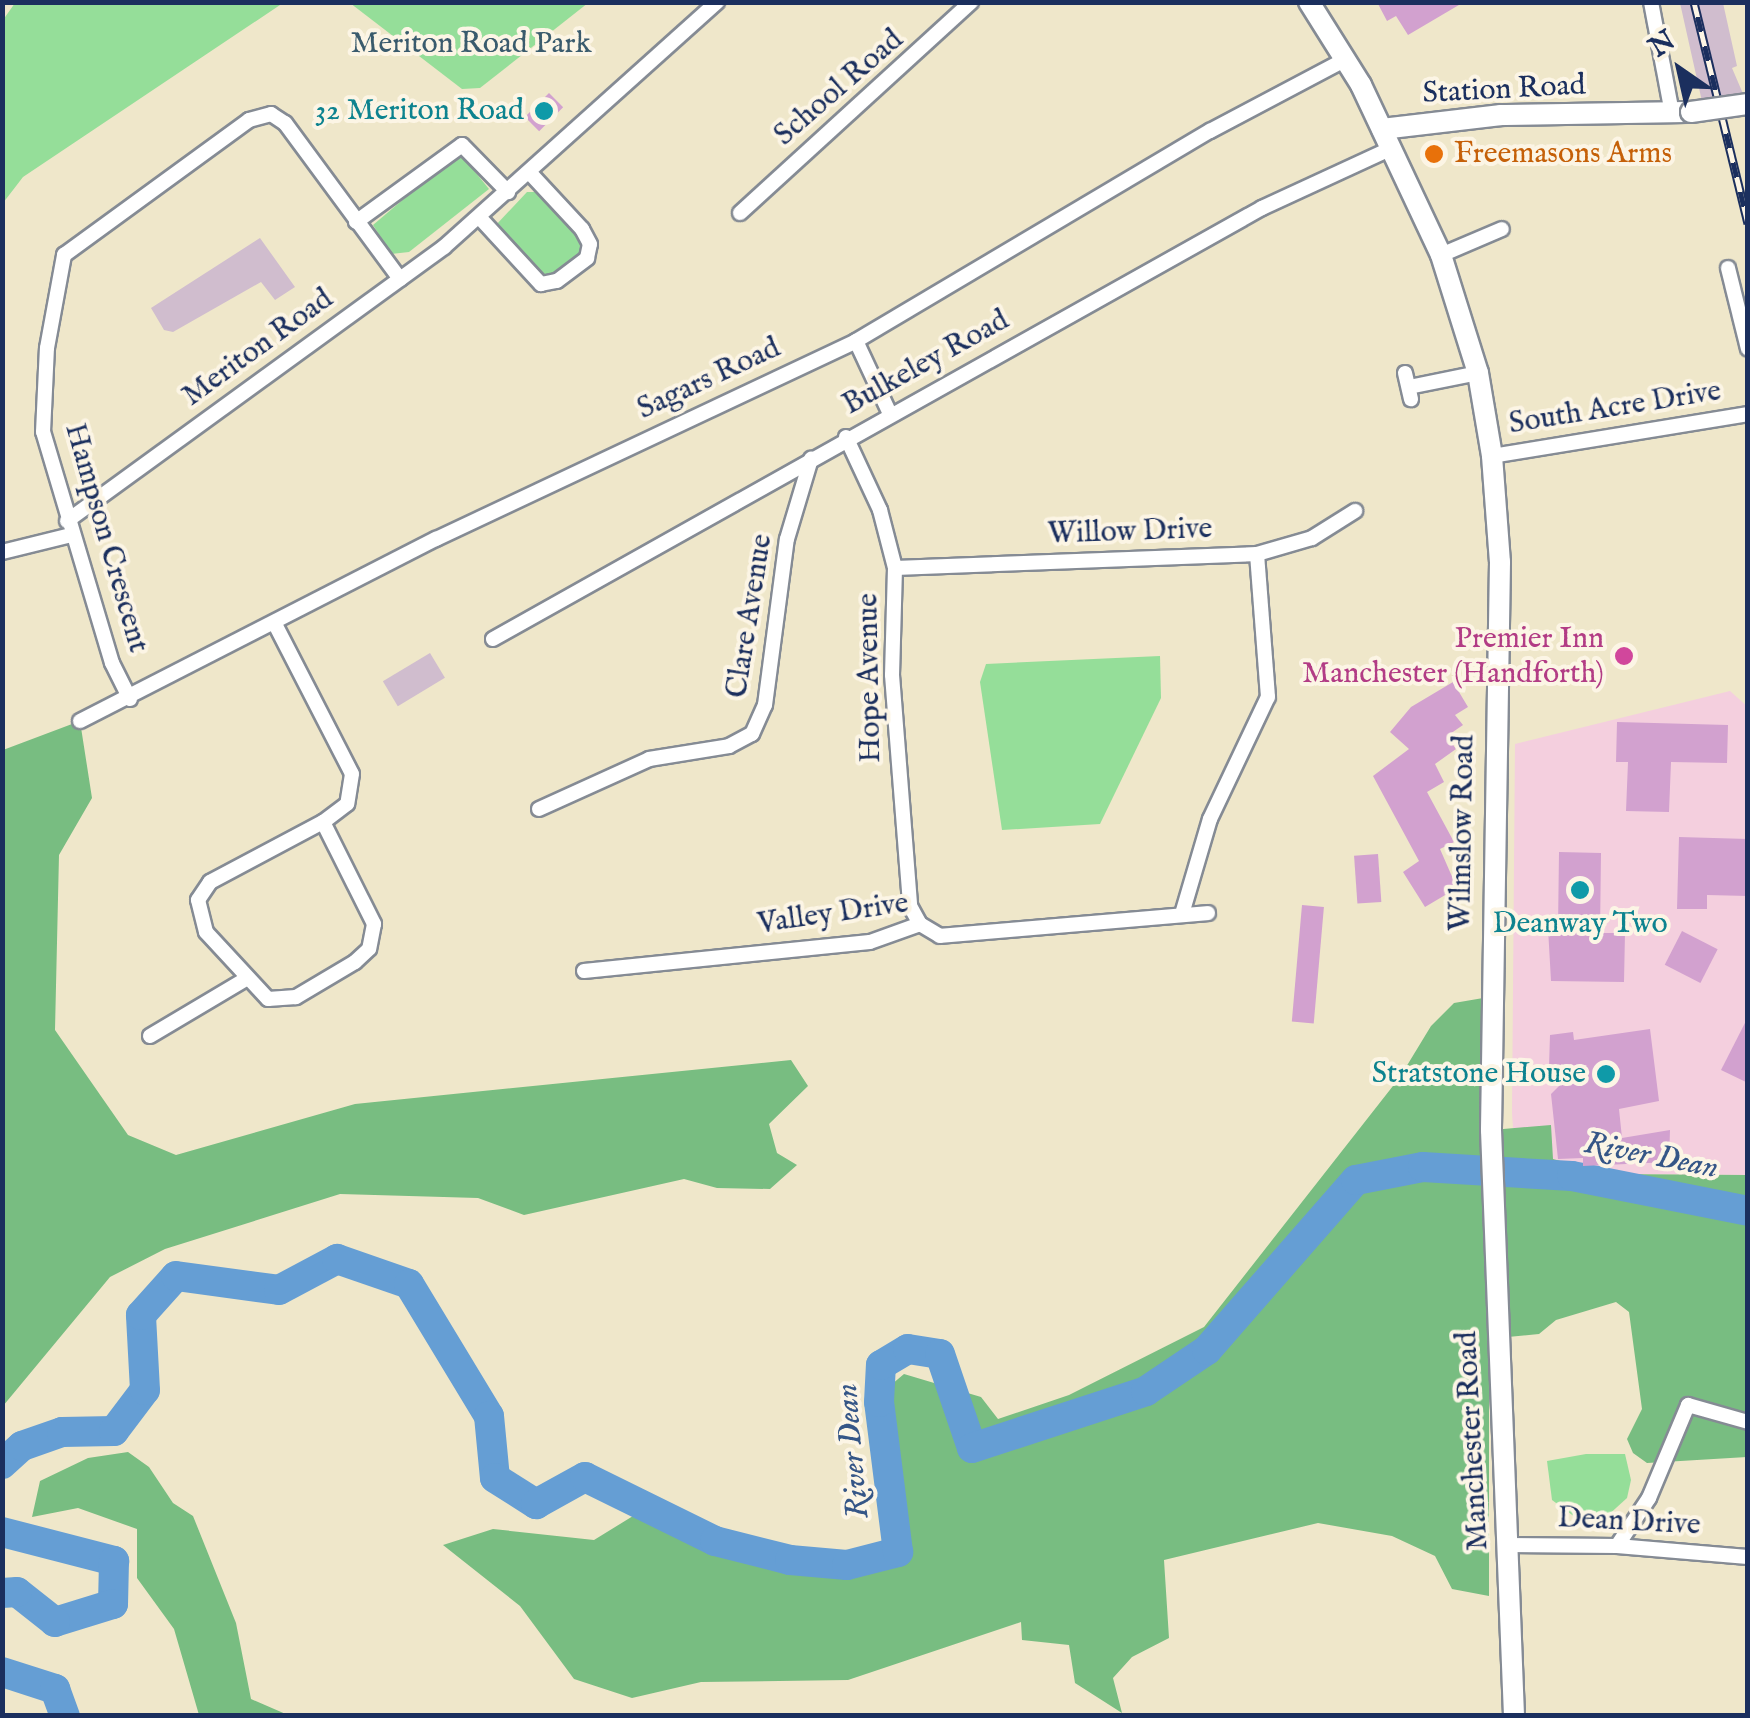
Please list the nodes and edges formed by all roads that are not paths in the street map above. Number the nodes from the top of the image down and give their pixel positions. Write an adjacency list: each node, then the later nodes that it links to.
1 (717, 2): 9 (street, Meriton Road)
2 (971, 2): 11 (street, School Road)
3 (1309, 2): 5 (street, Wilmslow Road)
4 (1650, 2): 7 (street)
5 (1346, 59): 8 (street, Wilmslow Road); 18 (street, Sagars Road)
6 (1748, 104): 7 (street, Station Road, bridge)
7 (1681, 113): 8 (street, Station Road)
8 (1388, 139): 15 (street, Wilmslow Road); 22 (street, Bulkeley Road)
9 (529, 172): 10 (street, Meriton Road); 12 (street)
10 (508, 192): 12 (street, Meriton Road); 13 (street)
11 (740, 213)
12 (480, 218): 17 (street, Meriton Road)
13 (356, 222): 17 (street, Hampson Crescent); 28 (street, Hampson Crescent)
14 (1502, 229): 15 (street)
15 (1442, 255): 20 (street, Wilmslow Road)
16 (1728, 268): 19 (street, South Acre Drive)
17 (400, 280): 28 (street, Meriton Road)
18 (856, 341): 22 (street); 32 (street, Sagars Road)
19 (1748, 350)
20 (1478, 373): 21 (street); 25 (street, Wilmslow Road)
21 (1408, 386)
22 (890, 414): 24 (street, Bulkeley Road)
23 (1748, 414): 25 (street, South Acre Drive)
24 (846, 438): 26 (street, Bulkeley Road); 31 (street, Hope Avenue)
25 (1492, 456): 44 (street, Wilmslow Road)
26 (812, 459): 33 (street, Bulkeley Road); 36 (street, Clare Avenue)
27 (1356, 511): 30 (street, Willow Drive)
28 (69, 528): 29 (street); 34 (street, Hampson Crescent)
29 (2, 552)
30 (1257, 554): 31 (street, Willow Drive); 39 (street)
31 (896, 568): 40 (street, Hope Avenue)
32 (276, 626): 34 (street, Sagars Road); 37 (street)
33 (493, 640)
34 (130, 698): 35 (street, Sagars Road)
35 (80, 721)
36 (539, 809)
37 (323, 822): 42 (street); 42 (street)
38 (1208, 913): 39 (street, Valley Drive)
39 (1182, 914): 40 (street, Valley Drive)
40 (920, 924): 41 (street, Valley Drive)
41 (584, 971)
42 (246, 980): 43 (street)
43 (150, 1036)
44 (1493, 1164): 46 (street, Manchester Road)
45 (1748, 1422): 47 (street)
46 (1508, 1545): 47 (street, Dean Drive); 49 (street, Manchester Road)
47 (1617, 1546): 48 (street, Dean Drive)
48 (1748, 1557)
49 (1514, 1716)

